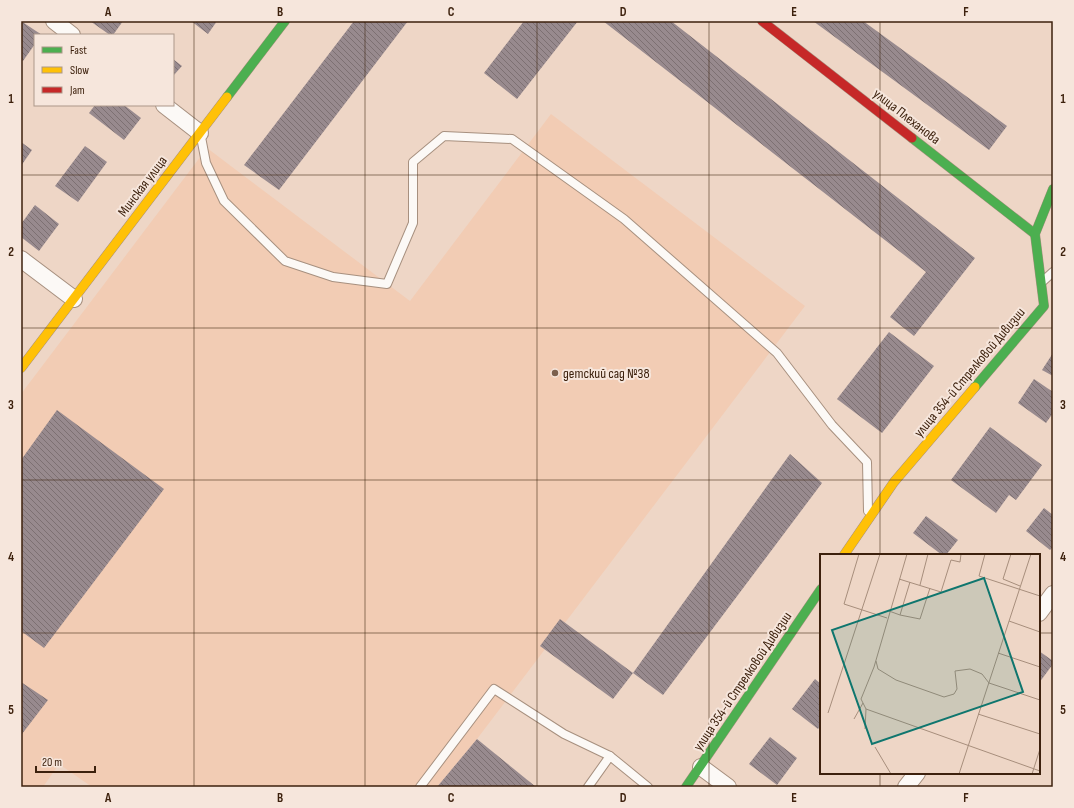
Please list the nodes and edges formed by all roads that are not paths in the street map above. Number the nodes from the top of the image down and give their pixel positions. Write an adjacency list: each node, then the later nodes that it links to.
1 (54, 21): 4 (street)
2 (284, 21): 6 (street, Минская улица)
3 (762, 21): 8 (street, улица Плеханова)
4 (71, 34)
5 (165, 106): 6 (street)
6 (200, 133): 12 (street, Минская улица); 14 (lane)
7 (1053, 189): 8 (street, улица 354-й Стрелковой Дивизии)
8 (1035, 234): 11 (street, улица 354-й Стрелковой Дивизии)
9 (21, 259): 12 (street)
10 (1053, 272): 11 (lane)
11 (1041, 283): 14 (street, улица 354-й Стрелковой Дивизии)
12 (74, 299): 13 (street, Минская улица)
13 (21, 368)
14 (868, 520): 15 (street, улица 354-й Стрелковой Дивизии)
15 (845, 554)
16 (820, 591): 20 (street, улица 354-й Стрелковой Дивизии)
17 (1053, 594): 18 (street)
18 (1040, 611)
19 (610, 756): 22 (lane); 23 (lane); 24 (lane)
20 (701, 767): 25 (street, улица 354-й Стрелковой Дивизии); 26 (street)
21 (916, 774): 27 (street)
22 (420, 787)
23 (588, 787)
24 (648, 787)
25 (686, 787)
26 (728, 787)
27 (906, 787)

